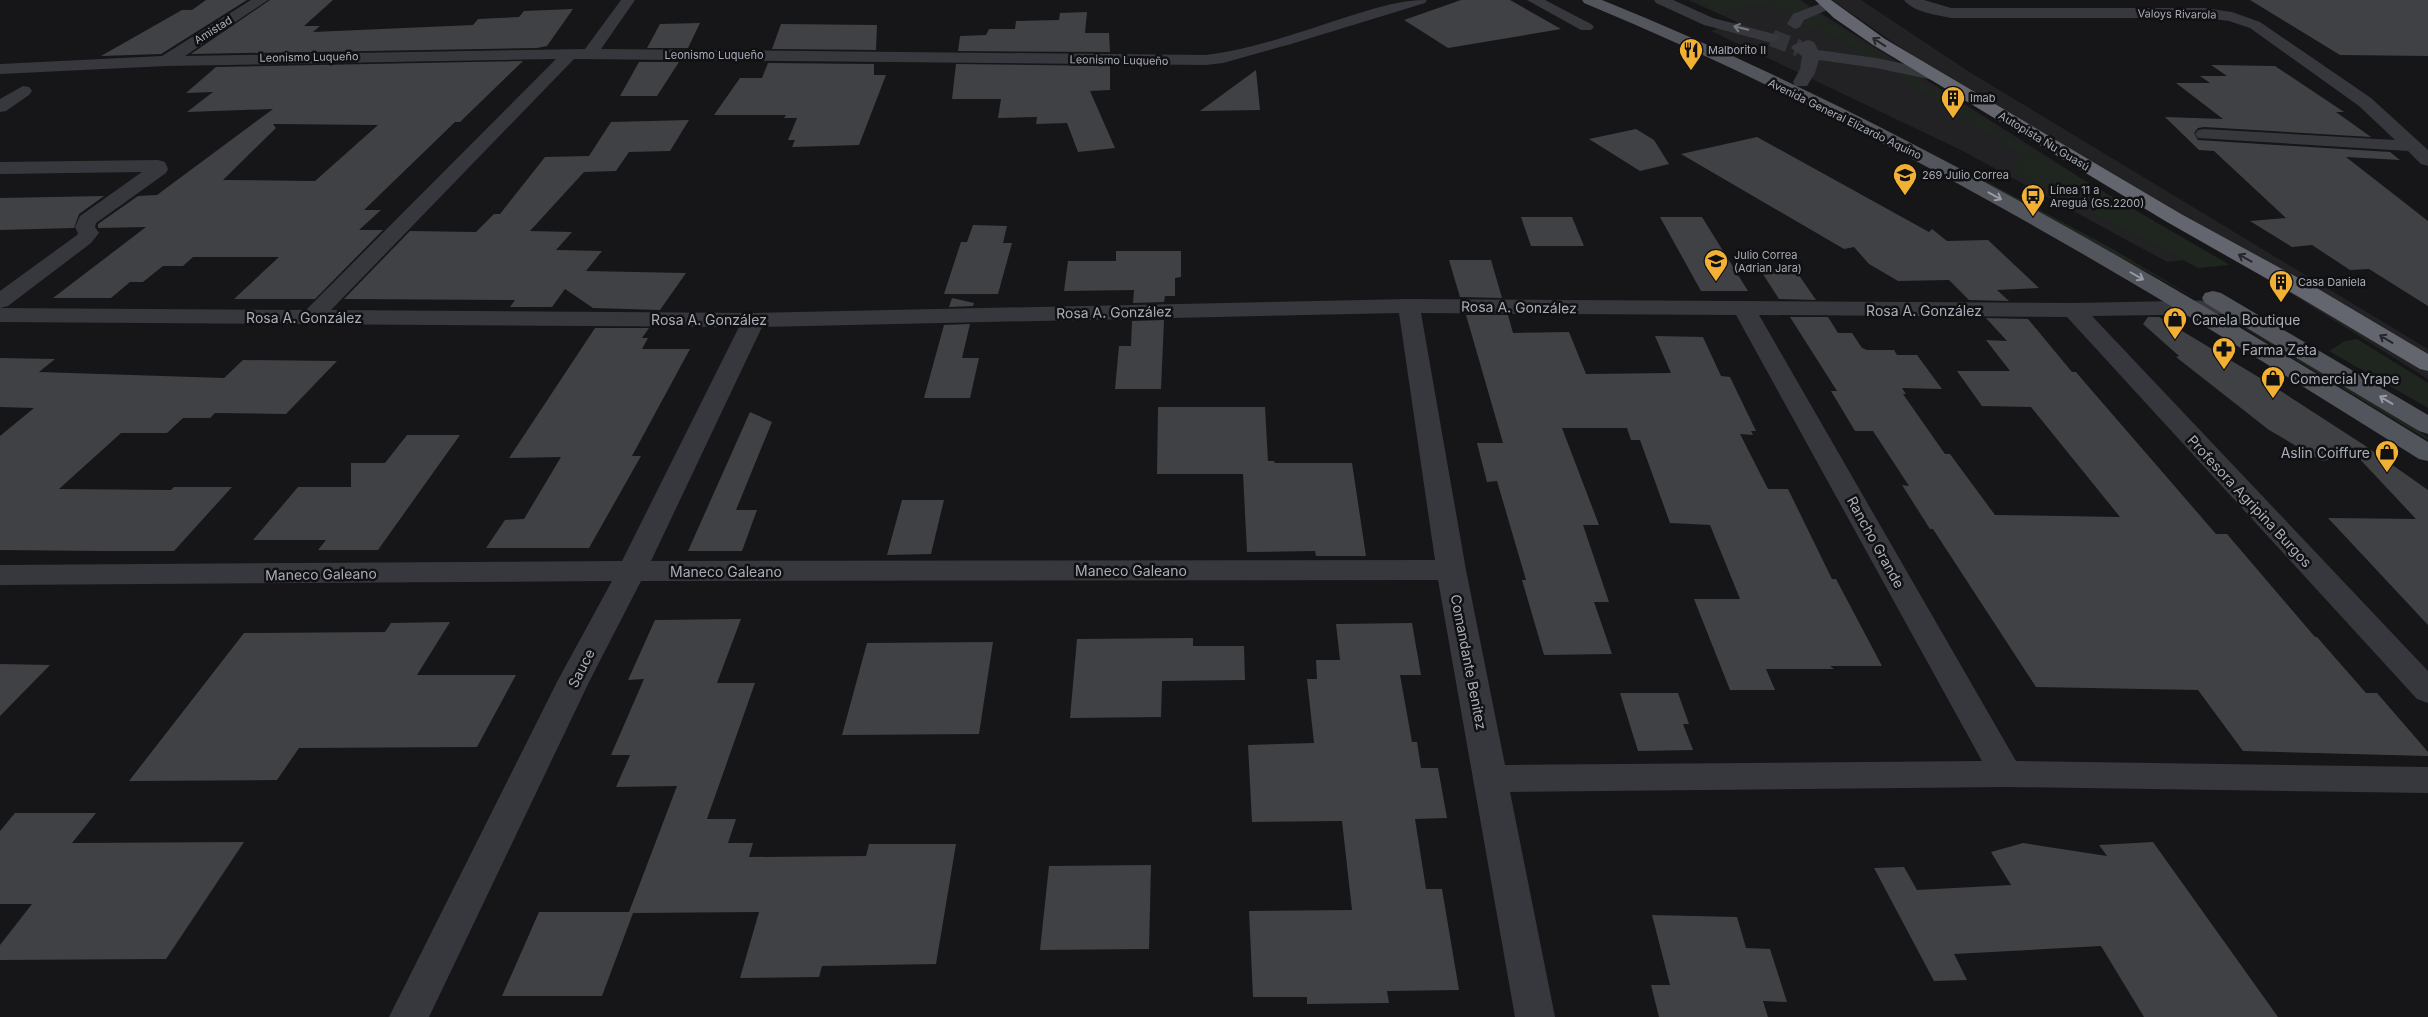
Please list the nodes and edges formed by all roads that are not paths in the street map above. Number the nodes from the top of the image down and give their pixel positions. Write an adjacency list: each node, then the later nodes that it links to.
1 (261, 0): 17 (street, Amistad)
2 (628, 0): 16 (street)
3 (1420, 0): 16 (street, Leonismo Luqueño)
4 (1534, 0): 12 (street)
5 (1589, 0): 21 (main road, Avenida General Elizardo Aquino)
6 (1615, 0): 13 (main road, Avenida General Elizardo Aquino)
7 (1661, 0): 10 (street)
8 (1910, 0): 26 (street, Valoys Rivarola)
9 (1825, 2): 11 (street); 20 (highway, Autopista Ñu Guasú, one-way to 9)
10 (1708, 22): 13 (street); 14 (street, one-way to 10)
11 (1795, 24)
12 (1586, 27)
13 (1685, 30): 19 (main road, Avenida General Elizardo Aquino)
14 (1772, 38)
15 (570, 54): 16 (street, Leonismo Luqueño); 17 (street, Leonismo Luqueño); 38 (street)
16 (590, 54)
17 (166, 60): 18 (street, Leonismo Luqueño)
18 (0, 70)
19 (1782, 73): 21 (main road); 22 (main road, Avenida General Elizardo Aquino)
20 (1933, 75): 22 (street); 40 (highway, Autopista Ñu Guasú, one-way to 20)
21 (1762, 78): 34 (main road, Avenida General Elizardo Aquino, one-way to 34)
22 (1801, 82): 27 (main road, Avenida General Elizardo Aquino)
23 (22, 91): 24 (street)
24 (0, 108)
25 (2204, 134): 26 (street)
26 (2412, 146): 28 (street, Valoys Rivarola)
27 (1949, 154)
28 (2428, 160)
29 (0, 168): 31 (street)
30 (2015, 187): 33 (main road)
31 (0, 301)
32 (1409, 306): 35 (street, Rosa A. González); 39 (street, Rosa A. González); 43 (street, Comandante Benitez)
33 (2228, 307): 34 (street, Rosa A. González); 41 (main road, one-way to 33)
34 (2195, 309): 36 (street, Rosa A. González); 42 (main road, Avenida General Elizardo Aquino)
35 (1745, 310): 36 (street, Rosa A. González); 47 (street, Rancho Grande)
36 (2073, 310): 46 (street, Profesora Agripina Burgos)
37 (0, 315): 38 (street, Rosa A. González)
38 (312, 317): 39 (street, Rosa A. González)
39 (754, 320): 44 (street, Sauce)
40 (2428, 364)
41 (2428, 426)
42 (2428, 453)
43 (1451, 570): 44 (street, Maneco Galeano); 48 (street, Comandante Benitez)
44 (632, 571): 45 (street, Maneco Galeano); 50 (street, Sauce)
45 (0, 574)
46 (2428, 691)
47 (2006, 774): 48 (street); 49 (street)
48 (1491, 779): 51 (street, Comandante Benitez)
49 (2428, 780)
50 (409, 1017)
51 (1535, 1017)

